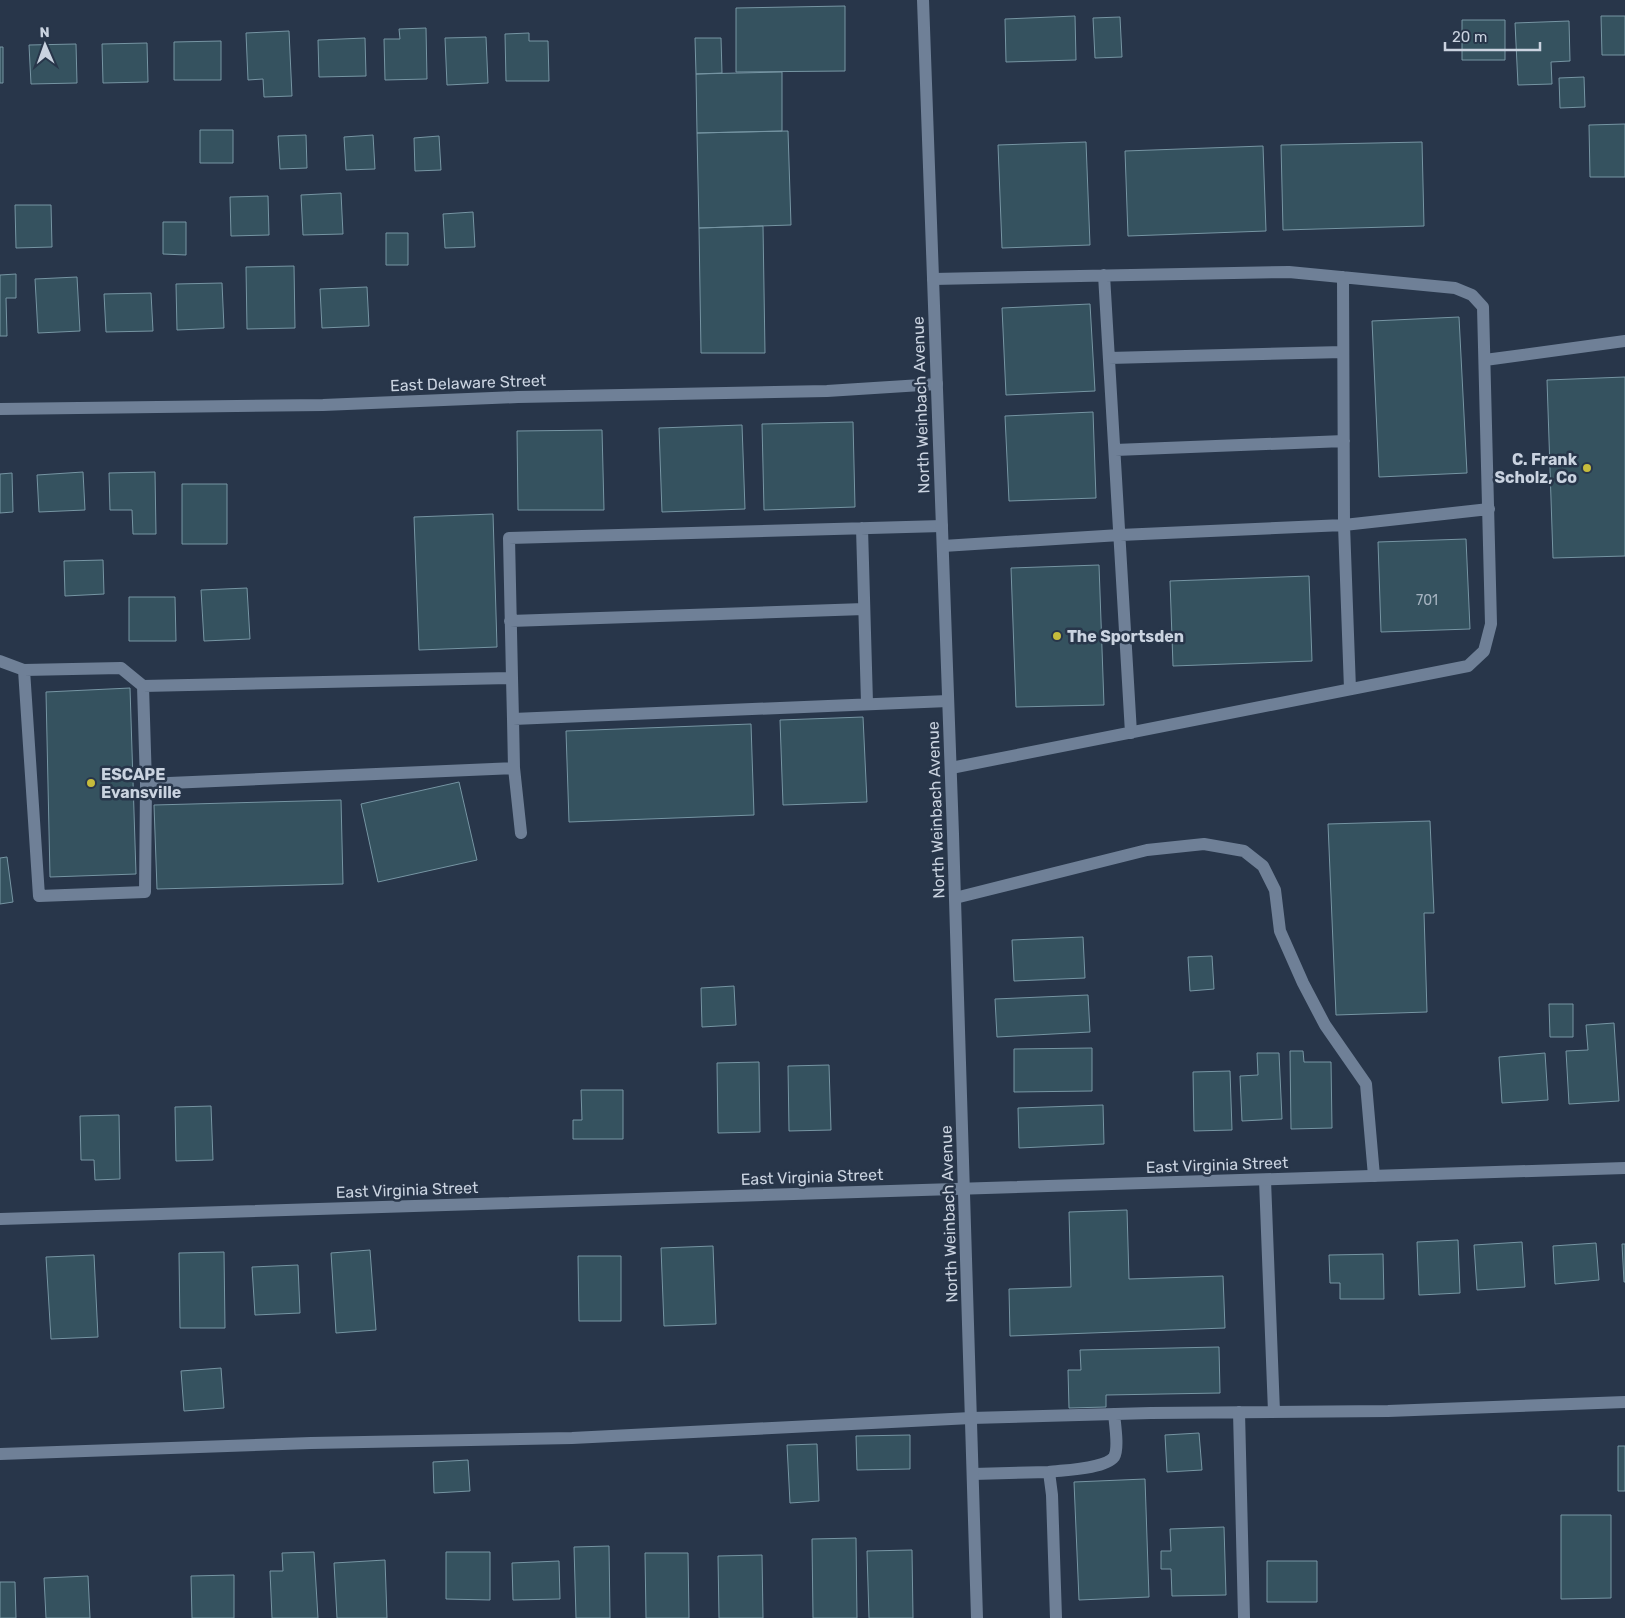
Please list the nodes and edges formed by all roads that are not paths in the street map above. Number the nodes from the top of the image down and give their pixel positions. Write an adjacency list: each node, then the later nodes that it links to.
1 (923, 0): 4 (street, North Weinbach Avenue)
2 (1104, 275): 3 (street); 4 (street); 7 (street)
3 (1343, 277): 6 (street); 8 (street)
4 (933, 278): 9 (street, North Weinbach Avenue)
5 (1625, 341): 8 (street)
6 (1343, 352): 7 (street); 11 (street)
7 (1109, 358): 12 (street)
8 (1485, 360): 13 (street)
9 (937, 384): 10 (street, East Delaware Street); 15 (street, North Weinbach Avenue)
10 (0, 409)
11 (1344, 440): 12 (street); 14 (street)
12 (1115, 450): 17 (street)
13 (1489, 509): 14 (street); 25 (street)
14 (1344, 525): 17 (street); 25 (street)
15 (942, 526): 16 (street); 18 (street, North Weinbach Avenue)
16 (862, 528): 19 (street); 20 (street)
17 (1120, 535): 18 (street); 29 (street)
18 (943, 546): 26 (street, North Weinbach Avenue)
19 (864, 609): 20 (street); 27 (street)
20 (510, 621): 23 (street)
21 (0, 661): 22 (street)
22 (24, 670): 24 (street); 32 (street)
23 (512, 678): 24 (street); 28 (street)
24 (143, 686): 32 (street)
25 (1350, 689): 29 (street)
26 (948, 701): 27 (street); 31 (street, North Weinbach Avenue)
27 (867, 704): 28 (street)
28 (513, 719): 30 (street)
29 (1131, 733): 31 (street)
30 (514, 768): 32 (street); 33 (street)
31 (951, 768): 34 (street, North Weinbach Avenue)
32 (146, 784)
33 (521, 833)
34 (955, 898): 36 (street); 38 (street, North Weinbach Avenue)
35 (1625, 1168): 36 (street, East Virginia Street)
36 (1374, 1176): 37 (street, East Virginia Street)
37 (1265, 1180): 38 (street, East Virginia Street); 42 (street)
38 (965, 1189): 39 (street, East Virginia Street); 44 (street, North Weinbach Avenue)
39 (0, 1219)
40 (1625, 1402): 42 (street)
41 (1239, 1412): 42 (street); 43 (street); 50 (street)
42 (1274, 1412)
43 (1114, 1414): 44 (street); 46 (street)
44 (971, 1418): 45 (street); 47 (street, North Weinbach Avenue)
45 (0, 1454)
46 (1049, 1472): 47 (street); 49 (street)
47 (973, 1474): 48 (street, North Weinbach Avenue)
48 (977, 1618)
49 (1056, 1618)
50 (1244, 1618)

